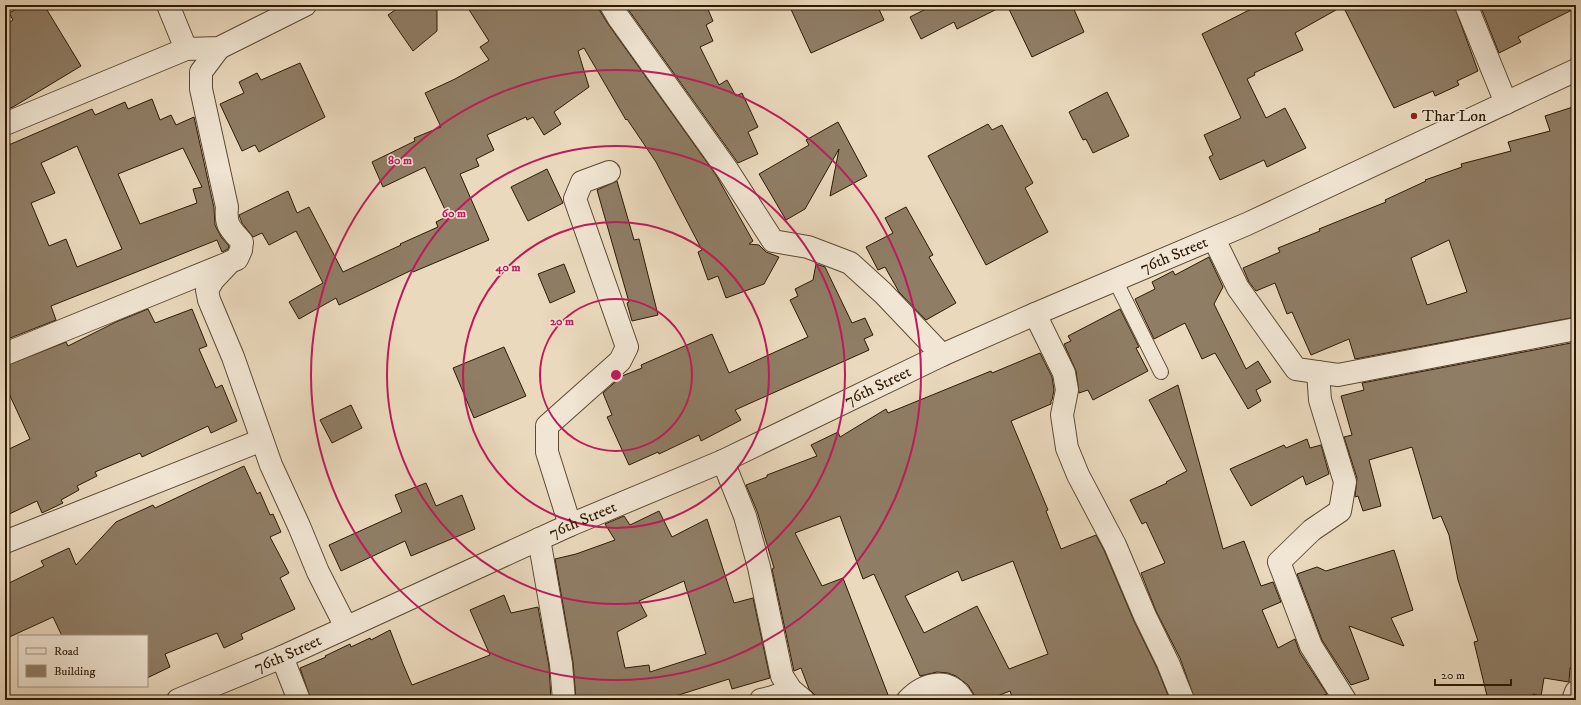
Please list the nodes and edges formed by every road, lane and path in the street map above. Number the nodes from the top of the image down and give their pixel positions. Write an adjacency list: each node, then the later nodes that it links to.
1 (168, 5): 6 (street)
2 (305, 5): 5 (street)
3 (611, 5): 17 (street)
4 (1466, 5): 8 (street)
5 (219, 48): 6 (street); 12 (street)
6 (186, 49): 9 (street)
7 (1576, 70): 8 (street, 76th Street)
8 (1506, 103): 11 (street, 76th Street)
9 (5, 124)
10 (609, 172): 22 (street)
11 (1214, 239): 13 (street, 76th Street); 19 (street)
12 (230, 262): 16 (street); 20 (street)
13 (1115, 280): 14 (street, 76th Street); 18 (lane)
14 (1036, 314): 17 (street, 76th Street); 35 (street)
15 (1576, 329): 19 (street)
16 (5, 354)
17 (942, 355): 21 (street, 76th Street)
18 (1161, 372)
19 (1318, 372): 36 (street)
20 (262, 440): 24 (street); 25 (street)
21 (724, 461): 22 (street, 76th Street); 28 (street)
22 (570, 525): 23 (street, 76th Street)
23 (539, 539): 25 (street, 76th Street); 31 (street)
24 (5, 542)
25 (346, 627): 26 (street, 76th Street)
26 (282, 657): 29 (street, 76th Street); 30 (street)
27 (1576, 692): 37 (street)
28 (797, 695): 32 (street)
29 (178, 700)
30 (299, 700)
31 (564, 700)
32 (762, 700)
33 (908, 700): 34 (street)
34 (963, 700)
35 (1183, 700)
36 (1345, 700)
37 (1573, 700)

